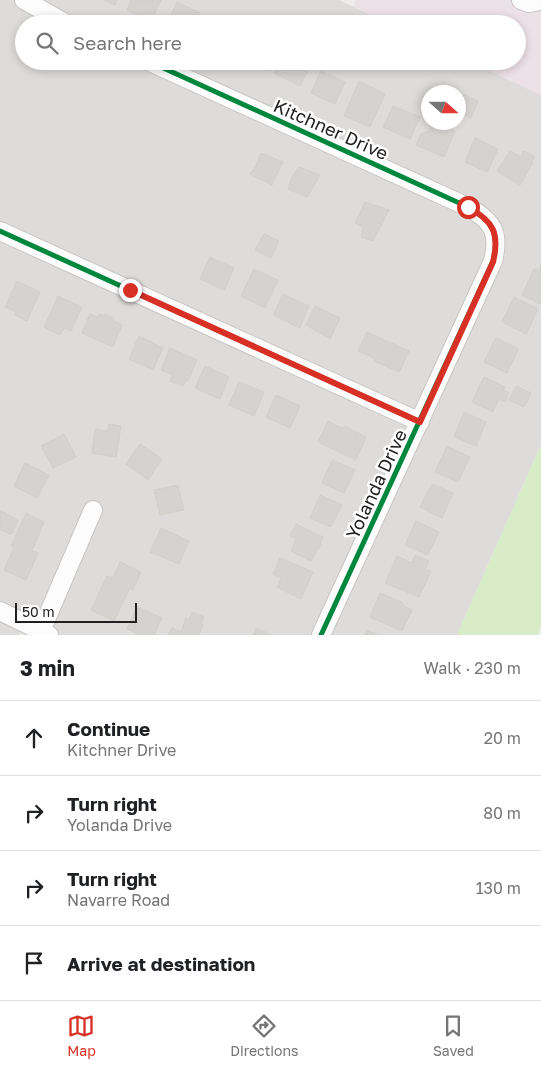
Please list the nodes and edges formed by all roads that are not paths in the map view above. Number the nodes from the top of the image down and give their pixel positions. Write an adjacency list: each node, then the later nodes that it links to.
1 (24, 0): 4 (street)
2 (521, 0): 3 (street)
3 (541, 0)
4 (51, 15)
5 (168, 70): 7 (street, Kitchner Drive)
6 (0, 231): 8 (street)
7 (494, 232): 8 (street, Yolanda Drive)
8 (420, 422): 12 (street, Yolanda Drive)
9 (93, 510): 11 (street)
10 (0, 611): 11 (street)
11 (45, 633)
12 (321, 635)

